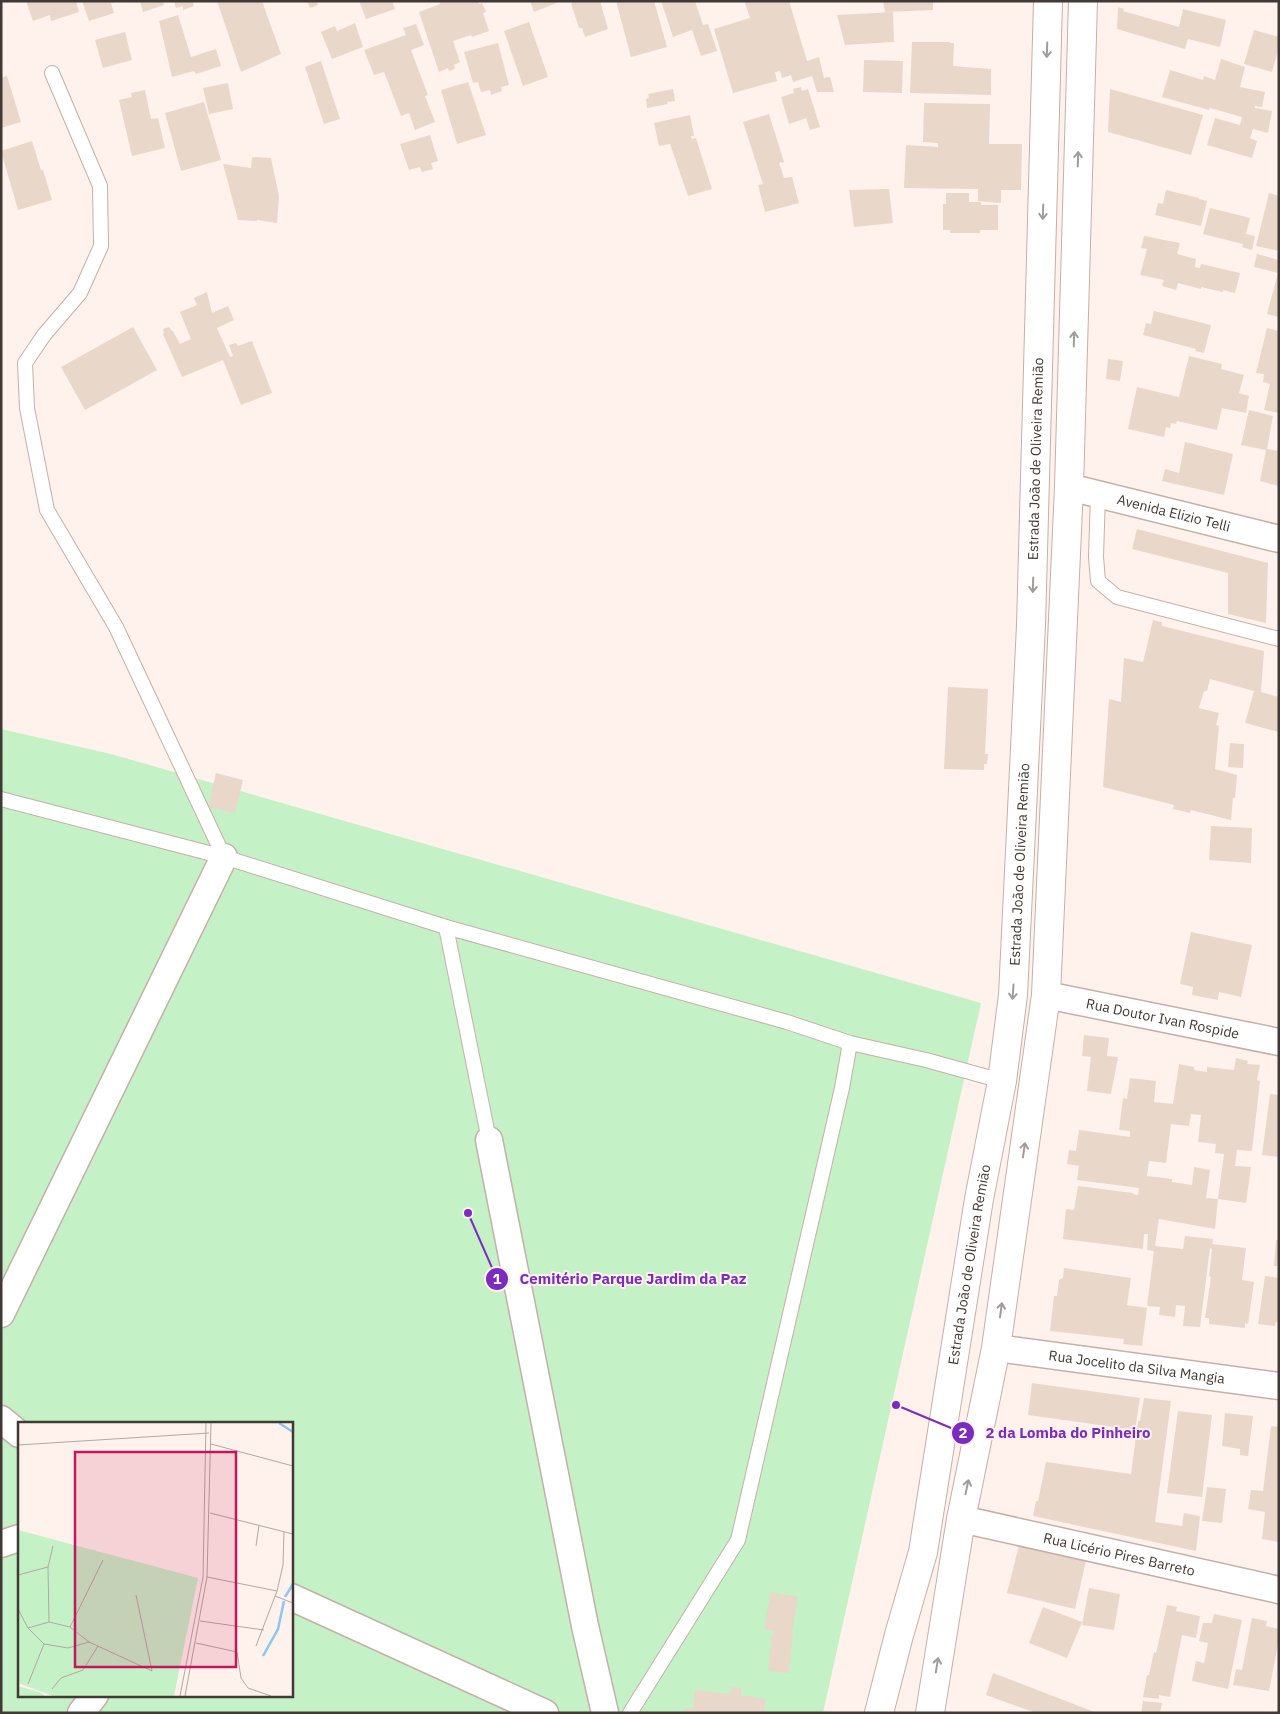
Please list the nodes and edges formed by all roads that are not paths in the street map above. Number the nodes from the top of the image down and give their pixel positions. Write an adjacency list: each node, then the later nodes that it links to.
1 (1048, 1): 14 (main road, Estrada João de Oliveira Remião, one-way to 14)
2 (1083, 1): 4 (main road, one-way to 2)
3 (52, 74): 9 (lane)
4 (1069, 487): 5 (street, Avenida Elizio Telli); 11 (main road)
5 (1098, 494): 6 (street, Avenida Elizio Telli); 7 (lane)
6 (1279, 539)
7 (1279, 639)
8 (1, 799): 9 (lane)
9 (224, 858): 10 (lane); 16 (street)
10 (446, 927): 13 (lane); 15 (lane)
11 (1046, 995): 12 (street, Rua Doutor Ivan Rospide); 17 (main road, one-way to 11)
12 (1279, 1042)
13 (850, 1043): 14 (lane); 30 (lane)
14 (1002, 1081): 31 (main road, Estrada João de Oliveira Remião)
15 (489, 1140): 29 (street)
16 (1, 1314)
17 (996, 1348): 18 (street, Rua Jocelito da Silva Mangia); 21 (main road, one-way to 17)
18 (1279, 1386)
19 (1, 1419): 20 (street)
20 (18, 1433)
21 (961, 1518): 24 (street, Rua Licério Pires Barreto); 32 (main road, one-way to 21)
22 (18, 1538): 23 (street)
23 (1, 1544)
24 (1279, 1590)
25 (292, 1597): 28 (street)
26 (94, 1696): 27 (street)
27 (81, 1713)
28 (545, 1713)
29 (605, 1713)
30 (630, 1713)
31 (879, 1713)
32 (930, 1713)

